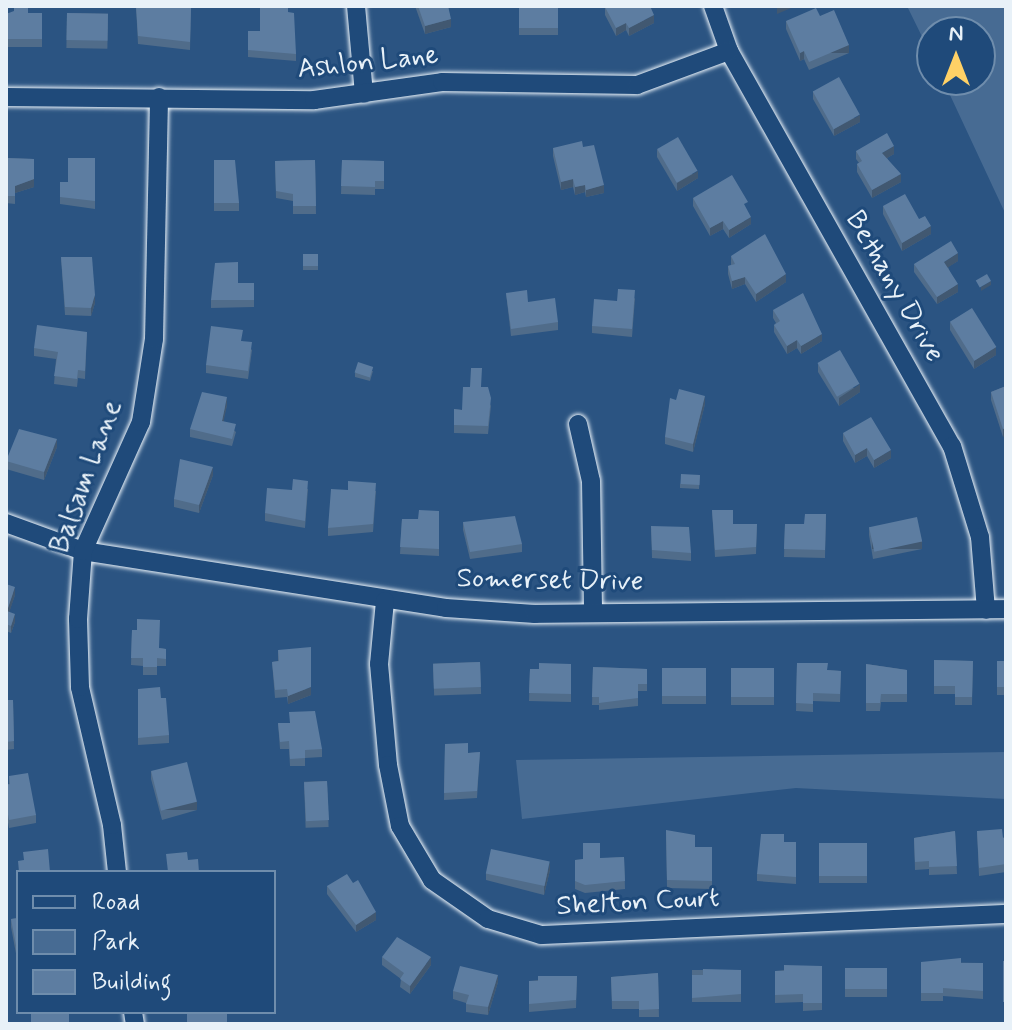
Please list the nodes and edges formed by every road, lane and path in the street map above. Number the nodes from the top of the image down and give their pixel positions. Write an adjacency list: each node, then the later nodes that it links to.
1 (356, 6): 4 (street)
2 (713, 6): 3 (street, Bethany Drive)
3 (729, 51): 4 (street, Ashlon Lane); 13 (street, Bethany Drive)
4 (364, 94): 6 (street, Ashlon Lane)
5 (6, 97): 6 (street, Ashlon Lane)
6 (159, 97): 9 (street, Balsam Lane)
7 (578, 424): 12 (street)
8 (6, 523): 9 (street, Somerset Drive)
9 (83, 551): 10 (street, Somerset Drive); 14 (street, Balsam Lane)
10 (385, 601): 12 (street, Somerset Drive); 15 (street, Shelton Court)
11 (1006, 609): 13 (street, Somerset Drive)
12 (593, 610): 13 (street, Somerset Drive)
13 (986, 610)
14 (117, 870)
15 (1006, 914)

